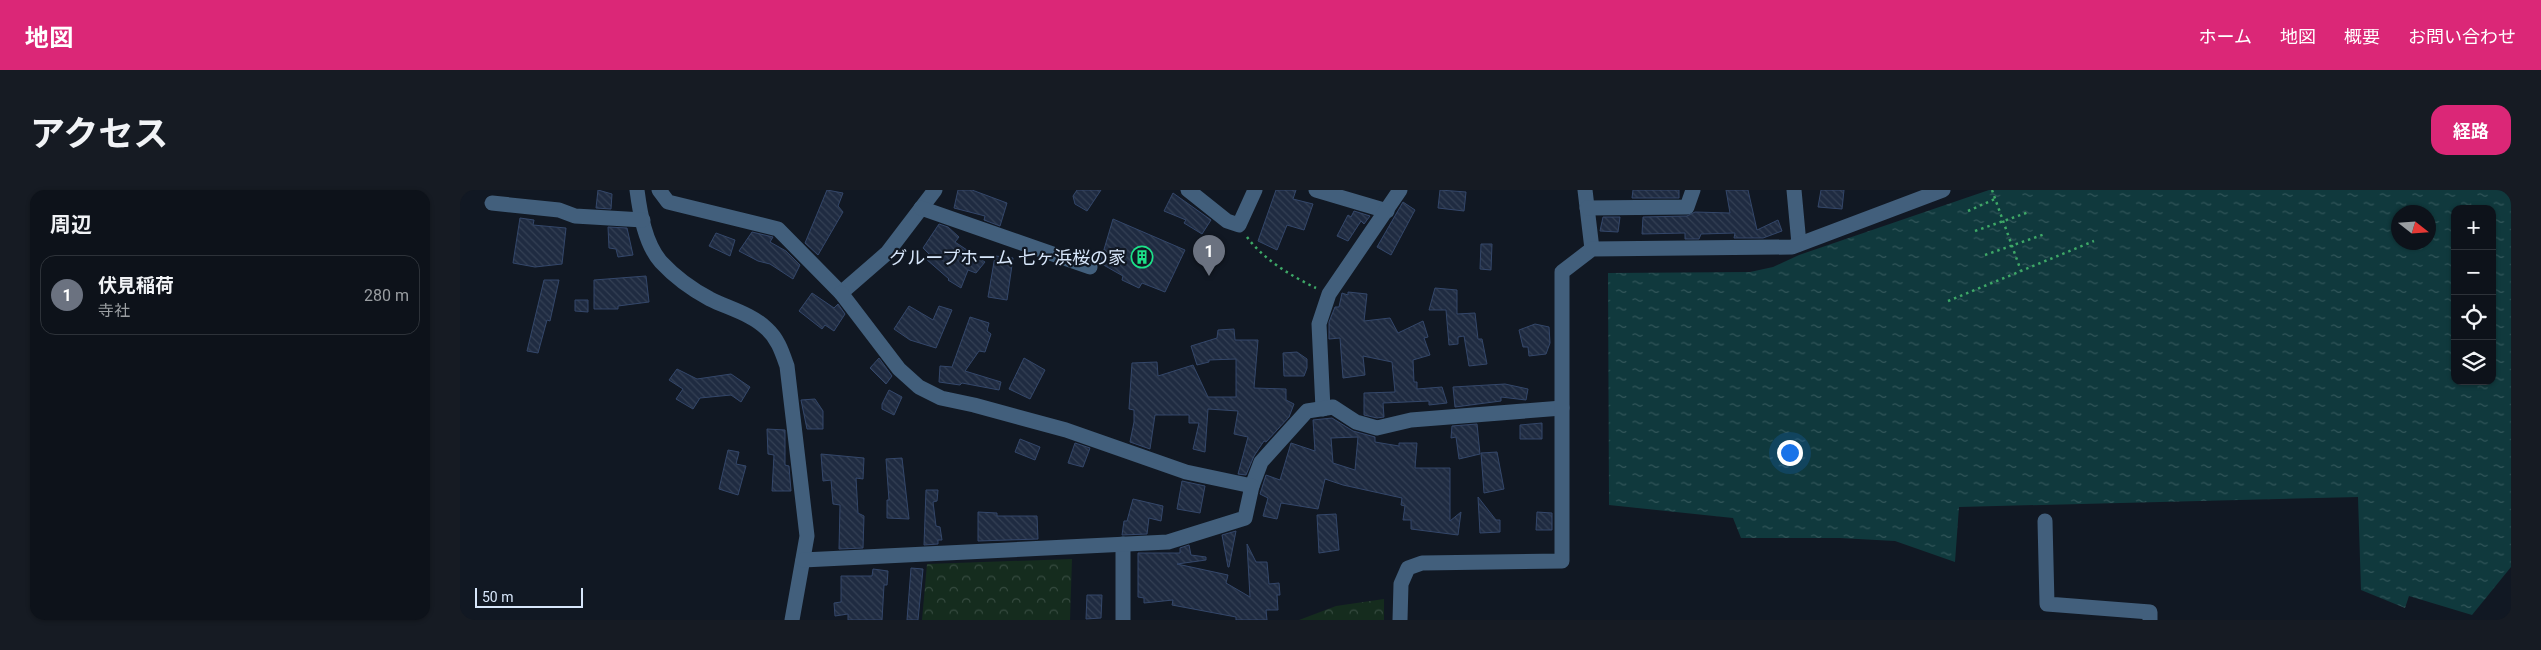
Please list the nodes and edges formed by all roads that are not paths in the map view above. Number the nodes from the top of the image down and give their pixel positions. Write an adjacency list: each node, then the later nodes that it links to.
1 (636, 190): 16 (street)
2 (659, 190): 20 (street)
3 (935, 190): 13 (street)
4 (1188, 190): 5 (street)
5 (1255, 190)
6 (1316, 190): 15 (street)
7 (1400, 190): 15 (street)
8 (1585, 190): 14 (street)
9 (1692, 190): 14 (street)
10 (1794, 190): 17 (street)
11 (1943, 190): 17 (street)
12 (492, 203): 16 (street)
13 (921, 208): 19 (street); 20 (street)
14 (1587, 208): 18 (street)
15 (1387, 211): 22 (street)
16 (642, 220): 26 (street)
17 (1799, 244): 18 (street)
18 (1592, 250): 21 (street)
19 (1090, 266)
20 (841, 293): 23 (street)
21 (1562, 408): 22 (street); 29 (street)
22 (1323, 409): 23 (street)
23 (1252, 486): 25 (street)
24 (2045, 521): 30 (street)
25 (1123, 544): 26 (street); 28 (street)
26 (803, 560): 27 (street)
27 (792, 620)
28 (1123, 620)
29 (1400, 620)
30 (2150, 620)

